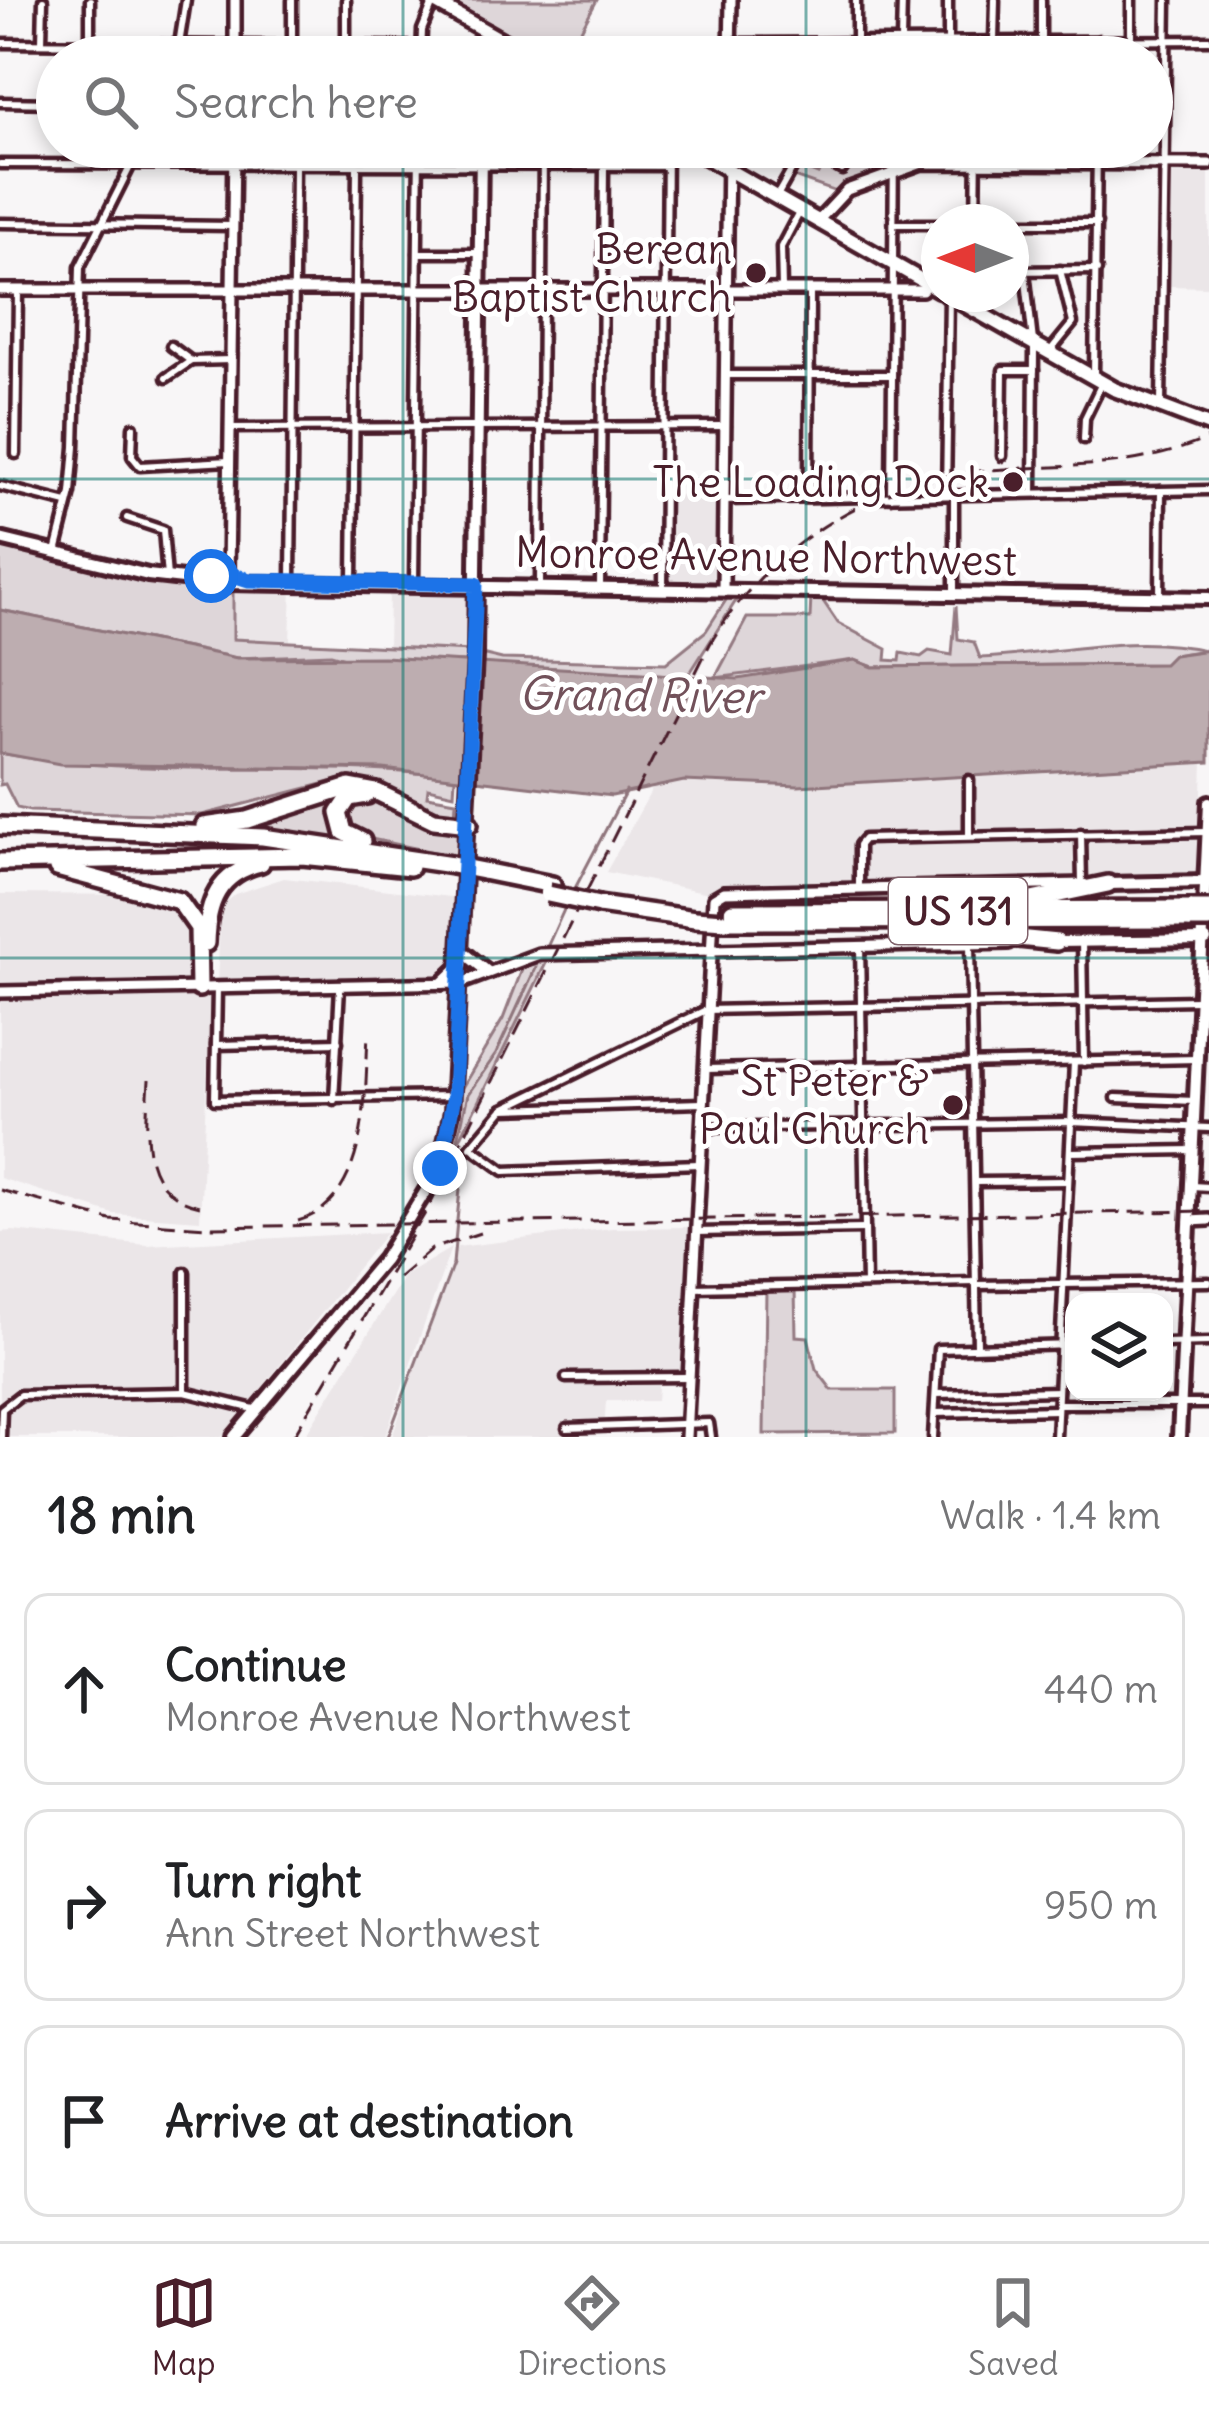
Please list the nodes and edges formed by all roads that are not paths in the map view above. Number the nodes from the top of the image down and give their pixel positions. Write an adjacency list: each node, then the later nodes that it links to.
1 (43, 0): 17 (street)
2 (90, 0): 18 (street)
3 (186, 0): 19 (street)
4 (236, 0): 20 (street)
5 (292, 0): 21 (street)
6 (346, 0): 22 (street)
7 (730, 0): 26 (street)
8 (856, 0): 27 (street)
9 (902, 0): 28 (street)
10 (948, 0): 29 (street)
11 (994, 0): 30 (street)
12 (1041, 0): 31 (street)
13 (1131, 0): 32 (street)
14 (1167, 0): 33 (street)
15 (433, 1): 16 (main road); 23 (street)
16 (486, 31): 24 (main road); 25 (main road)
17 (43, 36)
18 (90, 36)
19 (181, 36)
20 (235, 36)
21 (292, 36)
22 (346, 36)
23 (424, 36)
24 (485, 36)
25 (495, 36)
26 (730, 36)
27 (856, 36)
28 (899, 36)
29 (948, 36)
30 (994, 36)
31 (1040, 36)
32 (1131, 36)
33 (1167, 36)
34 (1173, 40): 35 (street)
35 (1209, 40)
36 (0, 43): 37 (street)
37 (36, 43)
38 (0, 102): 39 (street)
39 (36, 103)
40 (1173, 163): 43 (street)
41 (0, 164): 42 (street)
42 (36, 164)
43 (1209, 164)
44 (128, 168): 68 (street)
45 (233, 168): 71 (street)
46 (296, 168): 47 (street); 89 (street)
47 (357, 168): 90 (street)
48 (419, 168): 72 (street)
49 (481, 168): 73 (main road)
50 (543, 168): 93 (street)
51 (604, 168): 83 (street)
52 (666, 168): 84 (street)
53 (792, 168): 61 (street)
54 (894, 168): 60 (street)
55 (906, 168): 60 (street)
56 (977, 168): 62 (street)
57 (1097, 168): 67 (street)
58 (1166, 168): 109 (street)
59 (728, 169): 61 (main road); 85 (street)
60 (894, 172): 64 (street); 69 (street)
61 (776, 197): 63 (main road)
62 (976, 204)
63 (800, 211): 64 (main road); 79 (street)
64 (818, 221): 74 (main road)
65 (0, 223): 68 (street)
66 (1029, 223): 67 (street)
67 (1096, 223): 76 (street)
68 (99, 224): 71 (street); 82 (street)
69 (893, 224): 70 (street); 74 (street)
70 (921, 224)
71 (232, 226): 94 (street)
72 (418, 253): 73 (street); 91 (street)
73 (480, 253): 92 (main road)
74 (892, 264): 78 (main road); 86 (street)
75 (1060, 270): 76 (street); 77 (street); 100 (street)
76 (1096, 270): 108 (street)
77 (1029, 272)
78 (921, 280)
79 (782, 289): 80 (street); 85 (street)
80 (810, 289): 86 (street); 105 (street)
81 (0, 290): 88 (street)
82 (77, 290): 88 (street); 94 (street); 133 (street)
83 (604, 290): 84 (street); 93 (street); 112 (street)
84 (666, 290): 85 (street); 113 (street)
85 (727, 290): 104 (street)
86 (892, 290): 87 (street); 106 (street)
87 (921, 290)
88 (18, 291): 122 (street)
89 (295, 291): 90 (street); 94 (street); 120 (street)
90 (356, 291): 91 (street); 116 (street)
91 (417, 291): 92 (street); 111 (street)
92 (480, 291): 93 (street); 117 (main road)
93 (542, 291): 118 (street)
94 (231, 292): 101 (street)
95 (941, 312): 129 (street)
96 (988, 312): 98 (main road)
97 (1029, 312): 98 (street)
98 (1032, 343): 100 (main road); 103 (street)
99 (171, 346): 102 (street)
100 (1049, 352): 108 (main road)
101 (230, 360): 102 (street); 119 (street)
102 (191, 361): 107 (street)
103 (1034, 370): 123 (street); 128 (street)
104 (726, 375): 105 (street); 114 (street)
105 (809, 375): 106 (street); 131 (street)
106 (892, 375): 130 (street)
107 (166, 378)
108 (1097, 380): 109 (main road); 121 (street)
109 (1161, 407): 110 (main road)
110 (1209, 425)
111 (417, 426): 116 (street); 117 (street); 141 (street)
112 (603, 426): 113 (street); 118 (street); 144 (street)
113 (664, 426): 114 (street); 145 (street)
114 (726, 426): 132 (street)
115 (134, 427): 124 (street)
116 (355, 427): 120 (street); 140 (street)
117 (478, 427): 118 (street); 142 (main road)
118 (541, 427): 143 (street)
119 (230, 428): 120 (street); 124 (street)
120 (293, 428): 139 (street)
121 (1084, 440)
122 (16, 454)
123 (1002, 456)
124 (229, 461): 138 (street)
125 (0, 486): 133 (street)
126 (1209, 490): 127 (street)
127 (1160, 491): 128 (street); 148 (street)
128 (1033, 493): 129 (street)
129 (950, 495): 130 (street); 147 (street)
130 (891, 496): 131 (street)
131 (808, 498): 132 (street)
132 (724, 500): 146 (street)
133 (68, 503): 136 (street)
134 (127, 518): 137 (street)
135 (0, 538): 136 (main road, Monroe Avenue Northwest)
136 (56, 552): 137 (main road, Monroe Avenue Northwest)
137 (167, 577): 138 (main road, Monroe Avenue Northwest)
138 (224, 577): 139 (main road, Monroe Avenue Northwest)
139 (291, 581): 140 (main road, Monroe Avenue Northwest)
140 (352, 582): 141 (main road, Monroe Avenue Northwest)
141 (414, 583): 142 (main road, Monroe Avenue Northwest)
142 (476, 584): 143 (main road, Monroe Avenue Northwest); 153 (main road)
143 (540, 585): 144 (main road, Monroe Avenue Northwest)
144 (600, 587): 145 (main road, Monroe Avenue Northwest)
145 (663, 588): 146 (main road, Monroe Avenue Northwest)
146 (723, 589): 147 (main road, Monroe Avenue Northwest)
147 (953, 593): 148 (main road, Monroe Avenue Northwest)
148 (1160, 596): 149 (main road, Monroe Avenue Northwest)
149 (1209, 598)
150 (969, 780): 157 (street)
151 (1209, 802): 155 (main road)
152 (0, 826): 154 (highway, US 131)
153 (469, 827): 154 (highway); 158 (highway); 179 (main road)
154 (74, 830): 158 (highway, US 131)
155 (1208, 832): 156 (street); 162 (main road)
156 (1081, 833): 157 (street); 163 (street)
157 (969, 835): 165 (street)
158 (423, 859): 161 (highway, US 131)
159 (382, 862): 160 (highway, US 131); 161 (highway, US 131); 184 (highway)
160 (0, 865): 184 (highway)
161 (452, 870): 168 (highway, US 131, bridge)
162 (1207, 882): 164 (main road); 172 (main road)
163 (1082, 884): 164 (street); 165 (street)
164 (1108, 884): 167 (highway)
165 (859, 886): 168 (street)
166 (1209, 909): 169 (highway, US 131, bridge)
167 (890, 911): 168 (highway, US 131); 169 (highway, US 131)
168 (711, 915): 171 (highway, US 131); 177 (street); 178 (street)
169 (1191, 915): 170 (highway, US 131, bridge); 171 (highway, US 131)
170 (1209, 920)
171 (850, 923): 174 (highway)
172 (1206, 940): 173 (main road); 186 (main road)
173 (1082, 941): 174 (main road); 187 (street)
174 (1057, 942): 175 (street)
175 (970, 944): 176 (street); 188 (street)
176 (860, 946): 177 (street); 189 (street)
177 (709, 950): 178 (street); 190 (street)
178 (665, 951): 180 (street)
179 (462, 957): 180 (main road); 181 (main road); 182 (main road)
180 (488, 972): 181 (street)
181 (461, 982): 182 (street); 199 (main road)
182 (442, 983): 183 (street)
183 (340, 986): 184 (street); 191 (street)
184 (207, 988): 185 (street); 192 (street)
185 (0, 992)
186 (1204, 1000): 187 (street); 193 (main road)
187 (1084, 1002): 188 (street); 195 (street)
188 (971, 1004): 189 (street); 196 (street)
189 (860, 1006): 190 (street); 197 (street)
190 (706, 1010): 198 (street); 204 (street)
191 (338, 1042): 192 (street); 201 (street)
192 (216, 1045): 201 (street)
193 (1201, 1061): 195 (street); 202 (main road)
194 (1074, 1062): 195 (street); 196 (street); 205 (street)
195 (1084, 1062)
196 (973, 1064): 197 (street); 206 (street)
197 (861, 1066): 198 (street); 207 (street)
198 (703, 1069): 203 (street)
199 (454, 1096): 201 (street); 243 (main road)
200 (1116, 1098): 202 (street)
201 (334, 1100)
202 (1196, 1101): 208 (main road)
203 (701, 1103): 204 (street); 209 (street)
204 (503, 1108): 213 (street)
205 (1071, 1121): 206 (street); 208 (street); 212 (street)
206 (974, 1123): 207 (street); 215 (street)
207 (862, 1125): 209 (street); 220 (street)
208 (1194, 1127): 210 (street); 211 (main road)
209 (700, 1128): 213 (street)
210 (1209, 1128)
211 (1193, 1150): 212 (street); 216 (main road)
212 (1070, 1152): 214 (street)
213 (699, 1164): 221 (street)
214 (1068, 1181): 215 (street); 227 (street)
215 (974, 1182): 225 (street)
216 (1192, 1186): 217 (street); 219 (main road)
217 (1209, 1186)
218 (1209, 1220): 219 (street)
219 (1189, 1221): 223 (main road)
220 (865, 1228): 221 (street); 226 (street)
221 (696, 1232): 228 (street)
222 (185, 1272): 238 (street)
223 (1187, 1282): 224 (street); 227 (street); 231 (main road)
224 (1209, 1282)
225 (976, 1283): 226 (street); 227 (street); 234 (street)
226 (866, 1284): 228 (street)
227 (1063, 1284): 232 (street)
228 (692, 1288): 235 (street)
229 (1209, 1342): 231 (street)
230 (1173, 1343): 231 (street)
231 (1184, 1343): 240 (main road)
232 (1061, 1345): 233 (street); 234 (street); 237 (street)
233 (1065, 1345)
234 (977, 1346): 239 (street)
235 (688, 1377): 236 (street); 246 (street)
236 (566, 1378)
237 (1058, 1391): 239 (street); 242 (street)
238 (185, 1392): 243 (street); 247 (street)
239 (935, 1394): 244 (street)
240 (1180, 1404): 241 (street); 242 (street); 252 (main road)
241 (1209, 1404)
242 (1057, 1407): 244 (street); 251 (street)
243 (257, 1411): 248 (main road)
244 (934, 1413): 250 (street)
245 (567, 1428): 246 (street)
246 (686, 1431): 249 (street)
247 (2, 1437)
248 (234, 1437)
249 (711, 1437)
250 (933, 1437)
251 (1056, 1437)
252 (1179, 1437)

